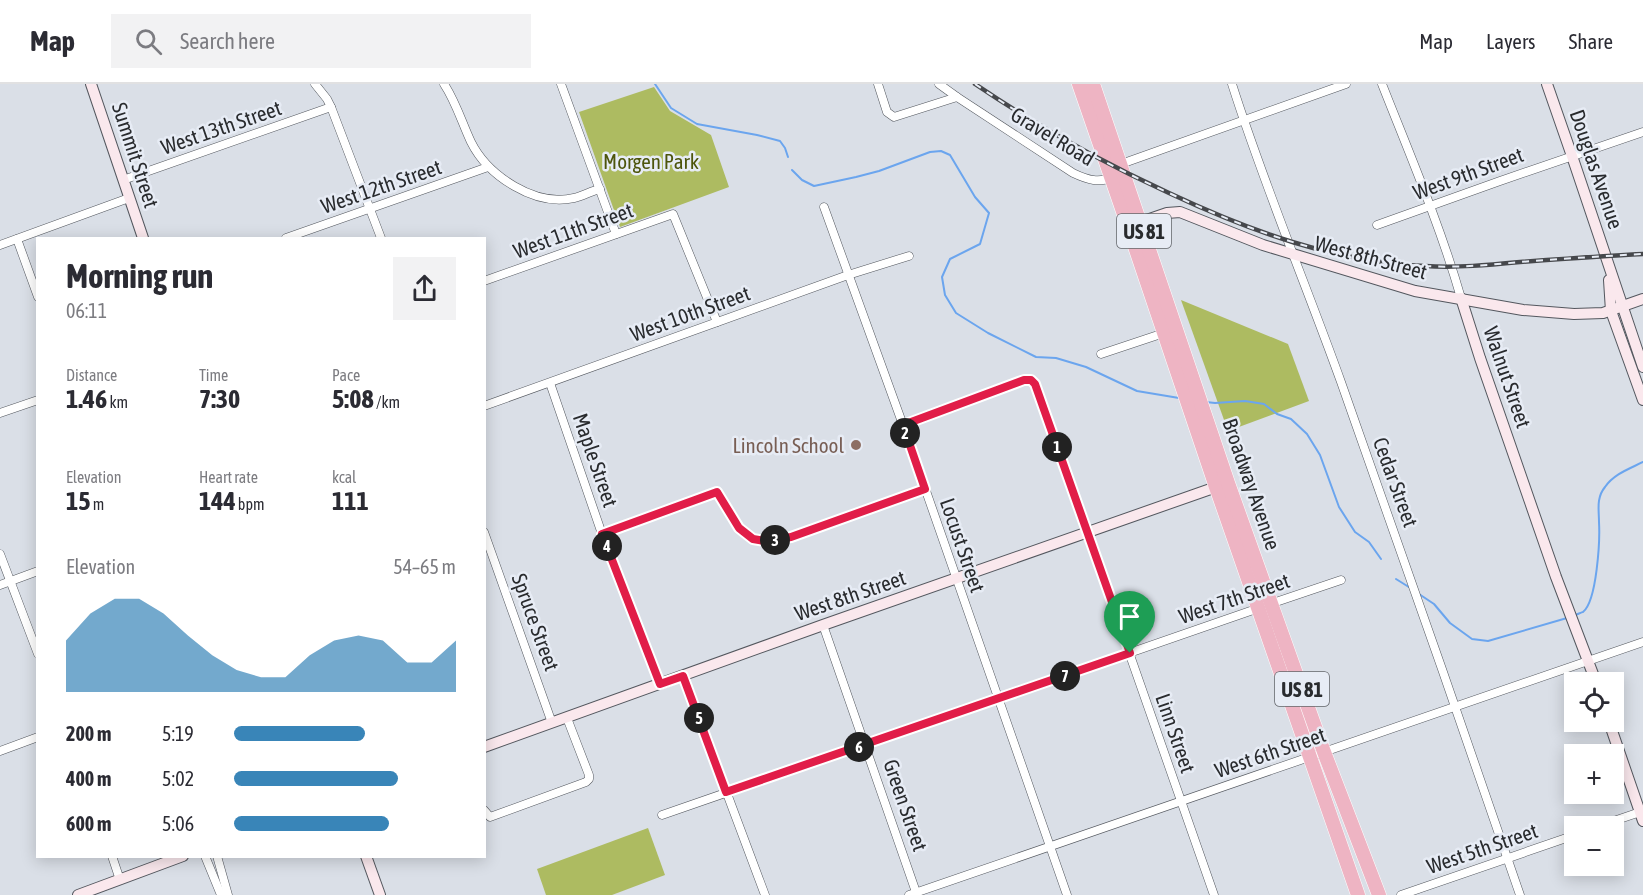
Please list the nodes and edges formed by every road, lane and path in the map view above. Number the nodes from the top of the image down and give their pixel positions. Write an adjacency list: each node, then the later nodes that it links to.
1 (91, 84): 20 (street, Summit Street)
2 (315, 84): 14 (street)
3 (444, 84): 18 (street)
4 (561, 84): 21 (street)
5 (878, 84): 13 (street)
6 (939, 84): 13 (street, Gravel Road)
7 (1079, 84): 19 (highway, Broadway Avenue / US 81)
8 (1094, 84): 19 (highway, Broadway Avenue / US 81)
9 (1232, 84): 15 (street, Cedar Street)
10 (1346, 84): 15 (street)
11 (1382, 84): 24 (street, Walnut Street)
12 (1547, 84): 17 (street, Douglas Avenue)
13 (957, 97): 19 (street, Gravel Road)
14 (331, 107): 20 (street, West 13th Street); 25 (street)
15 (1244, 121): 19 (street); 34 (street, Cedar Street)
16 (1643, 132): 17 (street, West 9th Street)
17 (1572, 156): 24 (street, West 9th Street); 36 (street, Douglas Avenue)
18 (488, 168): 21 (street); 25 (street, West 12th Street)
19 (1119, 173): 26 (highway, Broadway Avenue / US 81)
20 (123, 180): 22 (street, Summit Street)
21 (600, 189): 28 (street)
22 (129, 198): 29 (street, Summit Street); 32 (street)
23 (824, 207): 37 (street, Locust Street)
24 (1430, 207): 27 (street, West 9th Street); 40 (street, Walnut Street)
25 (370, 209): 30 (street, West 12th Street); 31 (street)
26 (1135, 224): 34 (street, West 8th Street); 45 (highway, Broadway Avenue / US 81)
27 (1377, 225)
28 (616, 234): 38 (street, West 11th Street); 44 (street, West 11th Street)
29 (143, 237)
30 (289, 237)
31 (381, 237)
32 (17, 239): 33 (street); 39 (street)
33 (0, 245)
34 (1294, 255): 40 (street, West 8th Street); 75 (street, Cedar Street)
35 (909, 256): 37 (street, West 10th Street)
36 (1609, 268): 42 (street, Douglas Avenue); 43 (street, Douglas Avenue)
37 (848, 275): 44 (street, West 10th Street); 53 (street, Locust Street)
38 (486, 280)
39 (36, 291)
40 (1461, 298): 43 (street, West 8th Street); 70 (street, Walnut Street)
41 (1643, 299): 42 (street, West 8th Street)
42 (1622, 306): 43 (street, West 8th Street); 47 (street, Douglas Avenue)
43 (1611, 311): 49 (street, Douglas Avenue)
44 (717, 322): 48 (street, West 10th Street)
45 (1170, 330): 46 (street); 54 (highway, Broadway Avenue / US 81)
46 (1101, 354)
47 (1643, 368)
48 (550, 382): 51 (street, West 10th Street); 57 (street, Maple Street)
49 (1643, 400)
50 (36, 401): 52 (street)
51 (486, 405)
52 (0, 413)
53 (903, 425): 55 (street, Locust Street); 56 (street, Linn Street)
54 (1222, 485): 56 (street, West 8th Street); 65 (highway, Broadway Avenue / US 81)
55 (925, 489): 57 (street); 61 (street, Locust Street)
56 (1087, 533): 61 (street, West 8th Street); 69 (street, Linn Street)
57 (602, 534): 73 (street, Maple Street)
58 (486, 538): 77 (street, Spruce Street)
59 (0, 554): 63 (street)
60 (36, 572): 63 (street)
61 (956, 579): 66 (street, West 8th Street); 74 (street, Locust Street)
62 (1341, 580): 65 (street, West 7th Street)
63 (10, 581): 64 (street); 68 (street)
64 (0, 585)
65 (1265, 606): 69 (street, West 7th Street); 83 (highway, Broadway Avenue / US 81); 84 (highway, Broadway Avenue / US 81)
66 (823, 625): 72 (street, West 8th Street); 80 (street, Green Street)
67 (1643, 642): 70 (street, West 6th Street)
68 (36, 649)
69 (1130, 653): 74 (street, West 7th Street); 86 (street, Linn Street)
70 (1589, 661): 71 (street, Walnut Street); 75 (street, West 6th Street)
71 (1593, 672)
72 (683, 676): 73 (street, West 8th Street); 85 (street)
73 (660, 684): 76 (street, West 8th Street)
74 (999, 698): 80 (street, West 7th Street); 92 (street, Locust Street)
75 (1456, 707): 83 (street, West 6th Street); 98 (street, Cedar Street)
76 (567, 718): 77 (street, West 8th Street); 87 (street)
77 (552, 723): 81 (street, West 8th Street)
78 (1613, 732): 89 (street)
79 (36, 738): 82 (street)
80 (866, 744): 85 (street, West 7th Street); 100 (street, Green Street)
81 (486, 746)
82 (0, 751)
83 (1324, 752): 84 (street, West 6th Street); 109 (highway, Broadway Avenue / US 81)
84 (1310, 757): 86 (street, West 6th Street); 108 (highway, Broadway Avenue / US 81)
85 (726, 792): 88 (street, West 7th Street); 105 (street)
86 (1181, 801): 92 (street, West 6th Street); 107 (street, Linn Street)
87 (486, 812)
88 (662, 815)
89 (1642, 815): 90 (street)
90 (1624, 820)
91 (1564, 839): 98 (street, West 5th Street)
92 (1050, 847): 100 (street, West 6th Street); 106 (street, Locust Street)
93 (113, 858): 99 (street)
94 (178, 858): 99 (street)
95 (206, 858): 102 (street)
96 (218, 858): 103 (street)
97 (367, 858): 104 (street)
98 (1508, 858): 110 (street, West 5th Street); 111 (street, Cedar Street)
99 (120, 880): 101 (street)
100 (914, 894)
101 (78, 895)
102 (220, 895)
103 (228, 895)
104 (380, 895)
105 (765, 895)
106 (1067, 895)
107 (1214, 895)
108 (1358, 895)
109 (1378, 895)
110 (1401, 895)
111 (1520, 895)

